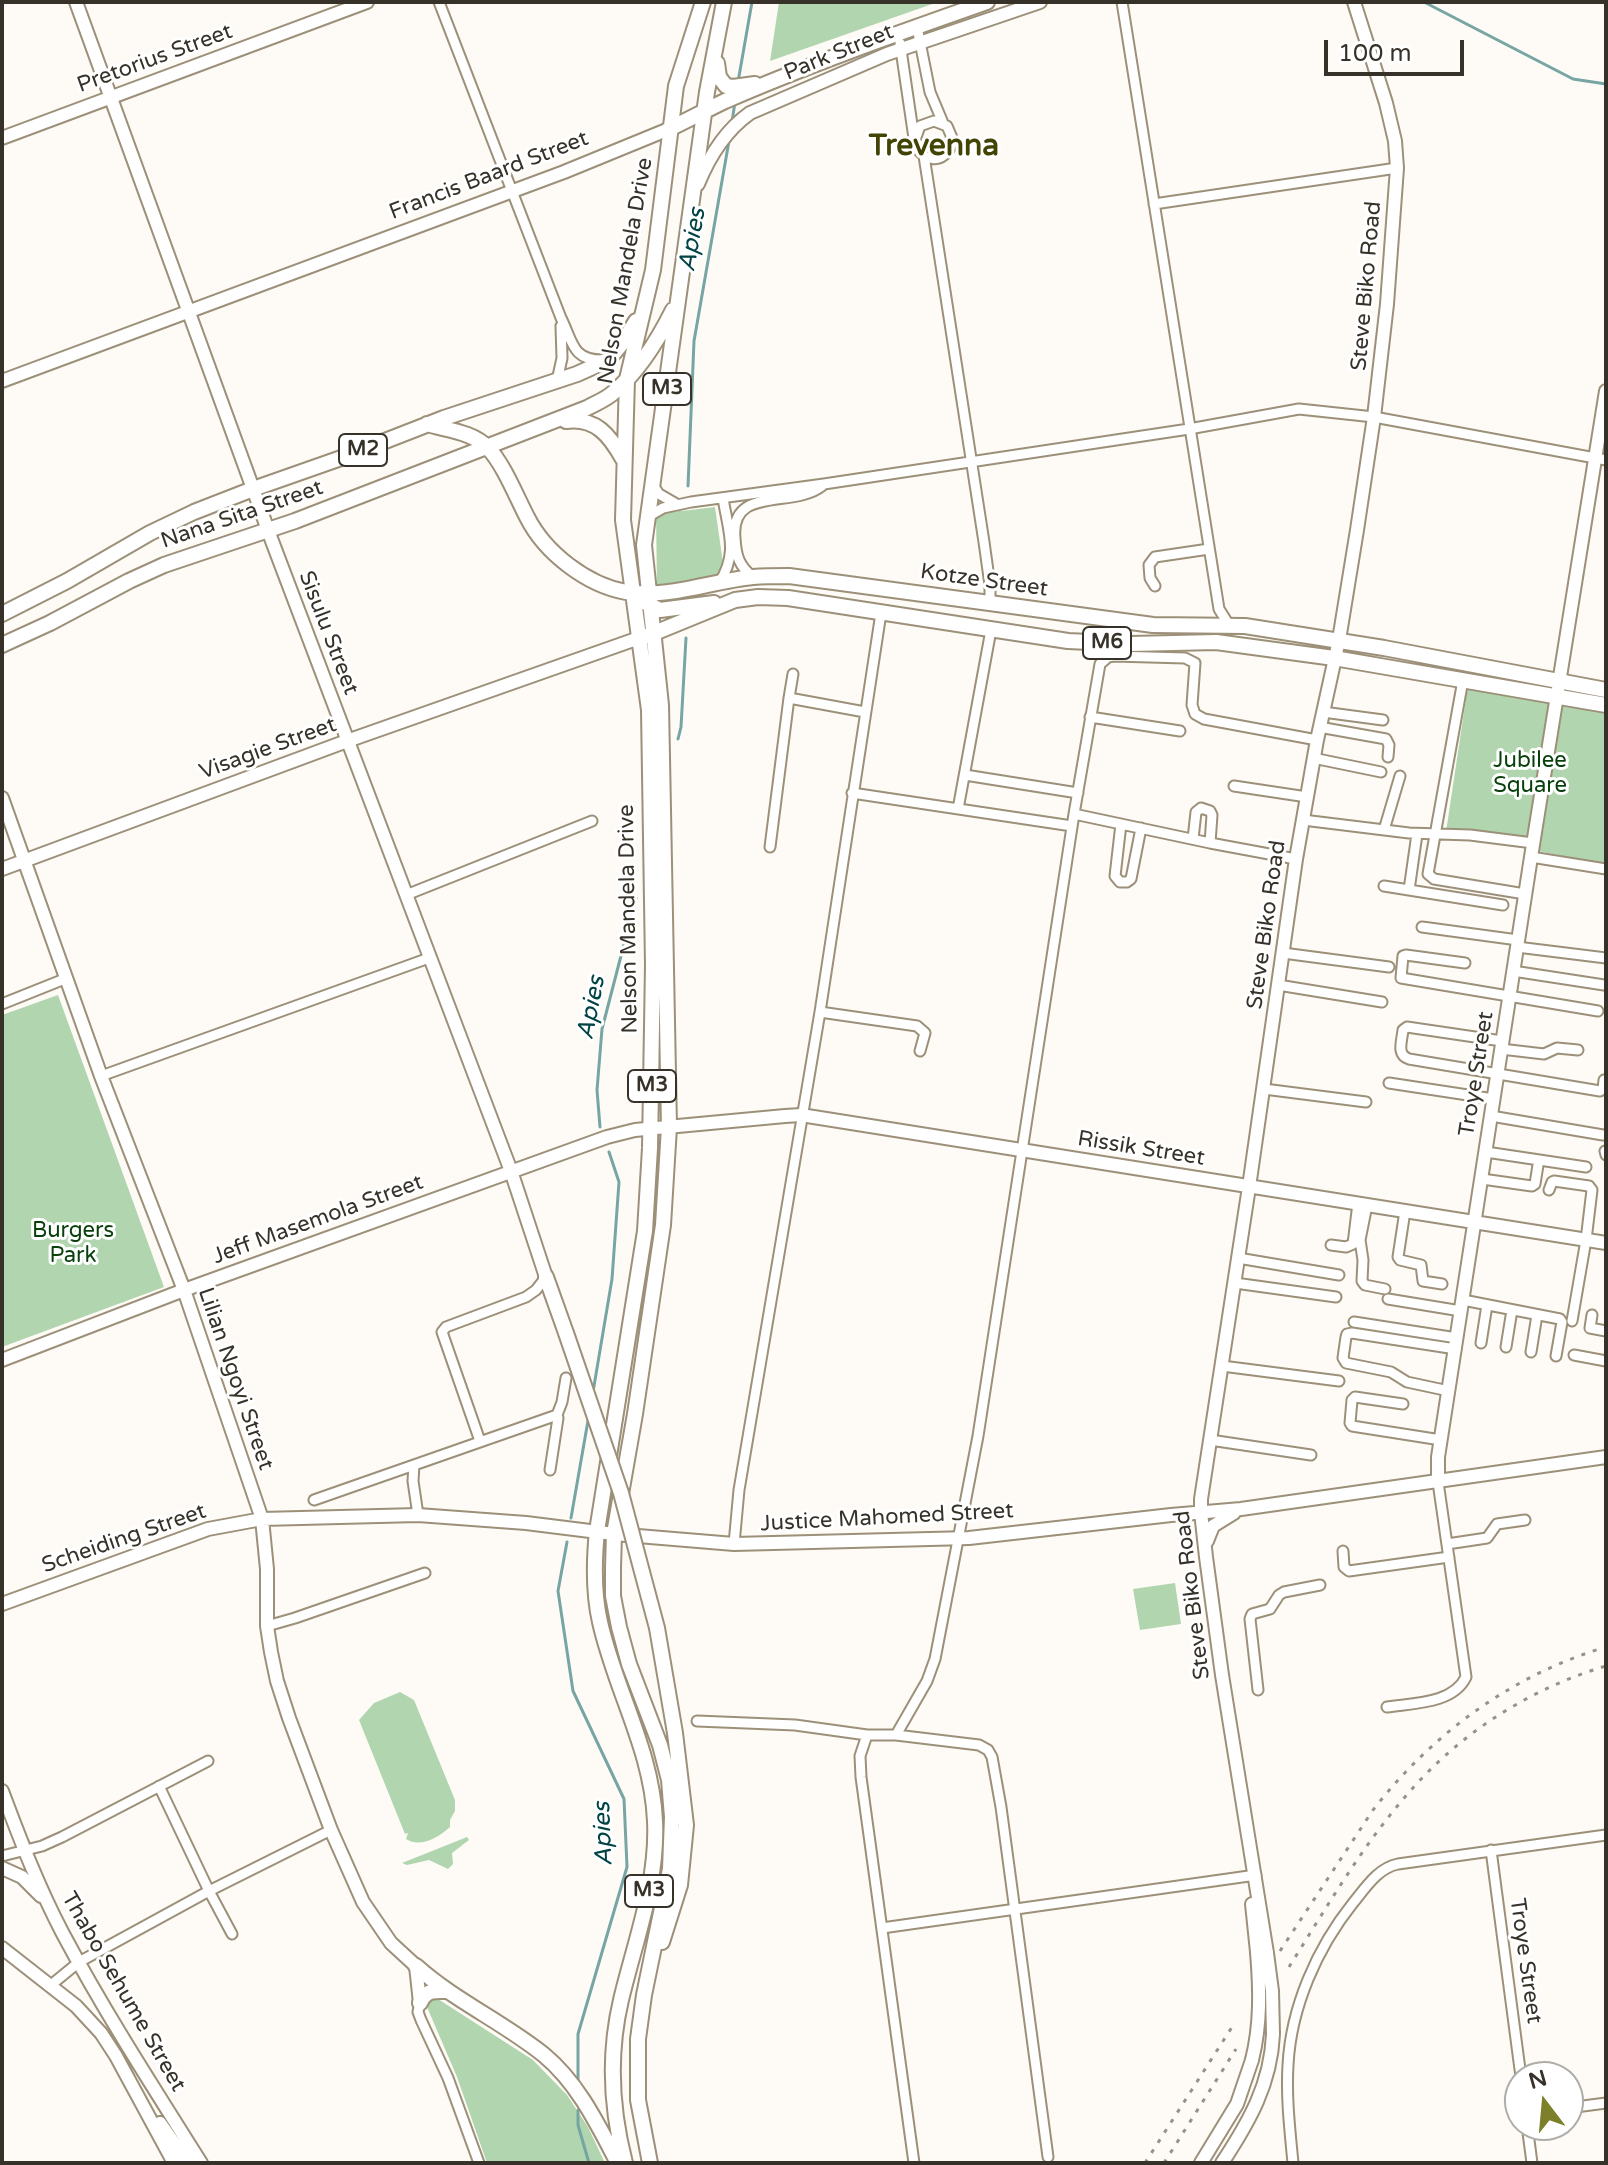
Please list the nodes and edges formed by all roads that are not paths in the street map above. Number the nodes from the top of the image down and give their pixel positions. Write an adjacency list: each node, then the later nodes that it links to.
1 (76, 2): 14 (main road, Sisulu Street)
2 (367, 2): 14 (main road, Pretorius Street)
3 (439, 2): 22 (street)
4 (703, 2): 17 (main road, Nelson Mandela Drive / M3)
5 (724, 2): 10 (main road, Nelson Mandela Drive / M3)
6 (987, 2): 11 (main road, Francis Baard Street)
7 (1040, 2): 11 (main road, Park Street)
8 (1122, 2): 24 (street)
9 (1354, 2): 21 (main road, Steve Biko Road)
10 (717, 30): 13 (main road); 15 (main road, Nelson Mandela Drive / M3)
11 (919, 34): 12 (main road, Francis Baard Street); 16 (street)
12 (899, 42): 13 (main road, Francis Baard Street); 19 (street); 23 (main road, Park Street)
13 (752, 87): 15 (main road, Francis Baard Street)
14 (112, 97): 18 (main road, Pretorius Street); 27 (main road, Sisulu Street)
15 (704, 112): 17 (main road, Francis Baard Street); 23 (main road, Nelson Mandela Drive / M3)
16 (943, 123): 19 (street); 20 (street)
17 (669, 129): 22 (main road, Francis Baard Street); 26 (main road, Nelson Mandela Drive / M3)
18 (2, 138)
19 (915, 140): 20 (street)
20 (924, 156): 41 (street)
21 (1397, 168): 24 (street); 34 (main road, Steve Biko Road)
22 (512, 191): 27 (main road, Francis Baard Street); 28 (street)
23 (694, 196): 25 (main road, Nelson Mandela Drive / M3)
24 (1154, 204): 36 (street)
25 (680, 296): 30 (main road, Nana Sita Street / M2); 42 (main road, Nelson Mandela Drive / M3)
26 (644, 308): 29 (main road); 30 (main road, Nelson Mandela Drive / M3)
27 (189, 311): 31 (main road, Francis Baard Street); 44 (main road, Sisulu Street)
28 (561, 318): 29 (street); 32 (street)
29 (608, 360): 32 (main road, Nana Sita Street / M2)
30 (627, 379): 37 (main road, Nana Sita Street / M2); 40 (main road, Nelson Mandela Drive / M3)
31 (2, 381)
32 (557, 381): 35 (main road, Nana Sita Street / M2)
33 (1606, 391): 39 (main road, Troye Street)
34 (1374, 417): 36 (street); 39 (street); 64 (main road, Steve Biko Road)
35 (427, 424): 38 (main road); 44 (main road, Nana Sita Street / M2)
36 (1189, 429): 41 (street); 49 (street)
37 (520, 434): 38 (main road, Nana Sita Street / M2); 40 (main road)
38 (487, 446): 48 (main road, Nana Sita Street / M2); 53 (main road, Kotze Street / M6)
39 (1601, 459): 69 (main road, Troye Street)
40 (623, 460): 53 (main road, Nelson Mandela Drive / M3)
41 (971, 461): 43 (street); 56 (street)
42 (653, 484): 46 (street); 47 (main road, Nelson Mandela Drive / M3)
43 (824, 484): 45 (street); 50 (street)
44 (253, 489): 48 (main road, Sisulu Street); 59 (main road, Nana Sita Street / M2)
45 (723, 498): 46 (street); 51 (street)
46 (678, 505): 47 (street)
47 (649, 516): 54 (main road, Nelson Mandela Drive / M3)
48 (268, 531): 65 (main road, Nana Sita Street / M2); 80 (main road, Sisulu Street)
49 (1209, 549): 52 (street); 57 (street)
50 (753, 577): 51 (main road, Kotze Street / M6); 56 (main road, Kotze Street / M6)
51 (719, 583): 54 (main road, Kotze Street / M6)
52 (1155, 586)
53 (633, 593): 54 (main road, Kotze Street / M6); 63 (main road, Nelson Mandela Drive / M3)
54 (649, 600): 55 (main road); 63 (main road, Nelson Mandela Drive / M3)
55 (735, 600): 58 (main road, Kotze Street / M6); 63 (main road, Kotze Street / M6)
56 (990, 604): 61 (main road, Kotze Street / M6)
57 (1219, 609): 60 (street); 61 (street)
58 (881, 613): 62 (main road, Kotze Street / M6); 73 (street)
59 (2, 614)
60 (1229, 625): 61 (main road, Kotze Street / M6); 64 (main road, Kotze Street / M6)
61 (1208, 626)
62 (991, 630): 66 (main road, Kotze Street / M6); 84 (street)
63 (646, 636): 80 (main road, Visagie Street); 143 (main road, Nelson Mandela Drive / M3); 144 (main road, Nelson Mandela Drive / M3)
64 (1339, 640): 66 (main road, Steve Biko Road); 69 (main road, Kotze Street / M6)
65 (2, 645)
66 (1334, 658): 68 (main road, Kotze Street / M6); 74 (main road, Steve Biko Road)
67 (793, 674): 71 (street)
68 (1463, 680): 69 (main road, Kotze Street / M6); 99 (street)
69 (1559, 690): 70 (main road, Kotze Street / M6); 72 (main road, Kotze Street / M6); 103 (main road, Troye Street)
70 (1606, 690)
71 (789, 698): 73 (street); 104 (street)
72 (1606, 705)
73 (865, 712): 87 (street)
74 (1323, 712): 76 (street); 77 (main road, Steve Biko Road)
75 (1090, 717): 78 (street); 79 (street); 88 (street)
76 (1383, 720)
77 (1319, 727): 79 (main road, Steve Biko Road); 81 (street)
78 (1180, 731)
79 (1317, 740): 82 (main road, Steve Biko Road)
80 (347, 741): 107 (main road, Visagie Street); 113 (main road, Sisulu Street)
81 (1388, 757)
82 (1313, 758): 83 (street); 89 (main road, Steve Biko Road)
83 (1381, 772)
84 (965, 775): 88 (street); 91 (street)
85 (1400, 776): 98 (street)
86 (1234, 786): 89 (street)
87 (852, 793): 91 (street); 130 (street)
88 (1078, 793): 92 (street)
89 (1307, 797): 93 (main road, Steve Biko Road)
90 (2, 798): 107 (main road, Lilian Ngoyi Street)
91 (958, 809): 96 (street)
92 (1074, 814): 95 (street); 96 (street)
93 (1303, 820): 98 (street); 106 (main road, Steve Biko Road)
94 (592, 821): 113 (street)
95 (1121, 824): 97 (street); 97 (street)
96 (1072, 826): 146 (street)
97 (1141, 828): 101 (street)
98 (1384, 830): 100 (street)
99 (1435, 833): 100 (street); 103 (street); 112 (street)
100 (1417, 834): 111 (street)
101 (1193, 839): 102 (street); 102 (street)
102 (1210, 843): 106 (street)
103 (1533, 843): 105 (main road, Troye Street)
104 (770, 847)
105 (1531, 857): 109 (street); 112 (main road, Troye Street)
106 (1296, 859): 117 (main road, Steve Biko Road)
107 (25, 860): 108 (main road, Visagie Street); 123 (main road, Lilian Ngoyi Street)
108 (2, 869)
109 (1606, 869)
110 (1384, 886): 111 (street)
111 (1409, 890): 114 (street)
112 (1525, 894): 116 (main road, Troye Street)
113 (406, 895): 118 (main road, Sisulu Street)
114 (1503, 905)
115 (1422, 927): 116 (street)
116 (1517, 944): 119 (street); 122 (main road, Troye Street)
117 (1283, 953): 121 (street); 124 (main road, Steve Biko Road)
118 (429, 958): 135 (street); 150 (main road, Sisulu Street)
119 (1606, 958)
120 (1465, 963): 126 (street)
121 (1389, 967)
122 (1513, 971): 125 (street); 126 (main road, Troye Street)
123 (67, 978): 128 (street); 135 (main road, Lilian Ngoyi Street)
124 (1278, 985): 127 (street); 138 (main road, Steve Biko Road)
125 (1604, 985)
126 (1509, 997): 129 (street); 131 (main road, Troye Street)
127 (1382, 1002)
128 (2, 1004)
129 (1598, 1011)
130 (820, 1012): 133 (street); 142 (street)
131 (1502, 1045): 132 (street); 134 (main road, Troye Street); 134 (street)
132 (1578, 1050)
133 (920, 1051)
134 (1497, 1075): 136 (street); 141 (main road, Troye Street)
135 (101, 1076): 165 (main road, Lilian Ngoyi Street)
136 (1604, 1080)
137 (1389, 1083): 141 (street)
138 (1264, 1089): 140 (street); 152 (main road, Steve Biko Road)
139 (1404, 1090): 141 (street)
140 (1366, 1102)
141 (1492, 1106): 145 (street); 147 (main road, Troye Street)
142 (801, 1115): 143 (main road, Rissik Street); 146 (main road, Rissik Street); 206 (street)
143 (669, 1127): 144 (main road, Rissik Street); 204 (main road, Nelson Mandela Drive / M3)
144 (651, 1128): 150 (main road, Jeff Masemola Street); 203 (main road, Nelson Mandela Drive / M3)
145 (1603, 1135)
146 (1023, 1150): 152 (main road, Rissik Street); 205 (street)
147 (1486, 1152): 149 (street); 151 (main road, Troye Street)
148 (1538, 1165): 151 (street)
149 (1586, 1167)
150 (511, 1171): 162 (main road, Sisulu Street); 165 (main road, Jeff Masemola Street)
151 (1482, 1179): 156 (main road, Troye Street)
152 (1249, 1187): 154 (main road, Rissik Street); 160 (main road, Steve Biko Road)
153 (1549, 1190): 157 (street)
154 (1362, 1204): 155 (main road, Rissik Street); 159 (street); 167 (street)
155 (1405, 1211): 156 (main road, Rissik Street); 164 (street)
156 (1475, 1222): 157 (main road, Rissik Street); 167 (main road, Troye Street)
157 (1586, 1240): 158 (main road, Rissik Street); 172 (street)
158 (1606, 1243)
159 (1331, 1245)
160 (1238, 1258): 161 (street); 163 (main road, Steve Biko Road)
161 (1339, 1275)
162 (546, 1277): 191 (street); 241 (main road, bridge)
163 (1235, 1283): 166 (street); 183 (main road, Steve Biko Road)
164 (1442, 1284)
165 (184, 1290): 181 (main road, Jeff Masemola Street); 201 (main road, Lilian Ngoyi Street)
166 (1336, 1297)
167 (1462, 1305): 168 (street); 175 (main road, Troye Street)
168 (1487, 1305): 169 (street); 176 (street)
169 (1512, 1310): 170 (street); 177 (street)
170 (1537, 1315): 178 (street); 180 (street)
171 (1592, 1315): 174 (street)
172 (1572, 1321)
173 (1354, 1322): 175 (street)
174 (1606, 1331)
175 (1456, 1343): 186 (main road, Troye Street); 186 (street)
176 (1481, 1343)
177 (1506, 1347)
178 (1531, 1352)
179 (1574, 1355): 182 (street)
180 (1556, 1356)
181 (2, 1360)
182 (1606, 1361)
183 (1222, 1366): 185 (street); 189 (main road, Steve Biko Road)
184 (566, 1378): 188 (street)
185 (1339, 1381)
186 (1449, 1391): 190 (main road, Troye Street)
187 (1403, 1404): 190 (street)
188 (557, 1415): 191 (street); 195 (street)
189 (1210, 1440): 192 (street); 199 (main road, Steve Biko Road)
190 (1441, 1440): 196 (main road, Troye Street)
191 (480, 1441): 194 (street)
192 (1311, 1455)
193 (1606, 1457): 196 (main road, Justice Mahomed Street)
194 (414, 1465): 197 (street); 200 (street)
195 (550, 1470)
196 (1438, 1482): 198 (main road, Justice Mahomed Street); 207 (street, Troye Street)
197 (314, 1500)
198 (1241, 1509): 199 (main road, Justice Mahomed Street); 209 (main road)
199 (1201, 1512): 205 (main road, Justice Mahomed Street); 209 (main road, Steve Biko Road)
200 (418, 1515): 201 (main road, Justice Mahomed Street); 203 (main road, Justice Mahomed Street)
201 (262, 1519): 213 (main road, Scheiding Street); 214 (main road, Lilian Ngoyi Street)
202 (1525, 1520): 207 (street)
203 (597, 1531): 204 (main road, Justice Mahomed Street); 256 (main road, Nelson Mandela Drive / M3)
204 (614, 1534): 206 (main road, Justice Mahomed Street); 241 (main road, Nelson Mandela Drive / M3)
205 (959, 1538): 206 (main road, Justice Mahomed Street); 220 (street)
206 (734, 1544)
207 (1447, 1544): 210 (street, Troye Street)
208 (1343, 1551): 210 (street)
209 (1206, 1557): 231 (main road, Steve Biko Road)
210 (1449, 1557): 216 (street, Troye Street)
211 (425, 1573): 214 (street)
212 (1320, 1585): 215 (street)
213 (2, 1604)
214 (267, 1626): 225 (main road, Lilian Ngoyi Street)
215 (1258, 1690)
216 (1387, 1707)
217 (697, 1721): 218 (street)
218 (844, 1732): 219 (street); 221 (street)
219 (867, 1735): 220 (street); 221 (street)
220 (896, 1735): 233 (street)
221 (860, 1760): 234 (street)
222 (208, 1761): 223 (street)
223 (159, 1786): 228 (street); 232 (street)
224 (2, 1791): 228 (main road, Thabo Sehume Street)
225 (331, 1830): 232 (street); 240 (main road, Lilian Ngoyi Street)
226 (1606, 1835): 227 (street)
227 (1491, 1850): 246 (street, Troye Street); 261 (street)
228 (25, 1851): 229 (street); 235 (main road, Thabo Sehume Street)
229 (2, 1856)
230 (2, 1868): 235 (main road)
231 (1252, 1876): 233 (street); 238 (main road, Steve Biko Road)
232 (209, 1891): 236 (street); 239 (street)
233 (1016, 1909): 234 (street); 250 (street)
234 (882, 1928): 258 (street)
235 (61, 1929): 239 (main road, Thabo Sehume Street)
236 (232, 1934)
237 (2, 1948): 242 (main road)
238 (1262, 1952): 259 (main road, bridge); 260 (main road, bridge)
239 (79, 1962): 242 (street); 245 (main road, Thabo Sehume Street)
240 (416, 1966): 243 (main road); 244 (main road)
241 (648, 1979): 257 (main road, Nelson Mandela Drive / M3)
242 (51, 1985): 251 (main road)
243 (448, 1991): 244 (main road); 255 (main road)
244 (420, 2003): 254 (street)
245 (125, 2040): 252 (main road); 253 (main road, Thabo Sehume Street)
246 (1519, 2061)
247 (1606, 2103): 248 (street)
248 (1584, 2106)
249 (1529, 2141): 262 (street)
250 (1048, 2157)
251 (174, 2163)
252 (188, 2163)
253 (201, 2163)
254 (479, 2163)
255 (618, 2163)
256 (625, 2163)
257 (650, 2163)
258 (914, 2163)
259 (1201, 2163)
260 (1222, 2163)
261 (1293, 2163)
262 (1532, 2163)

